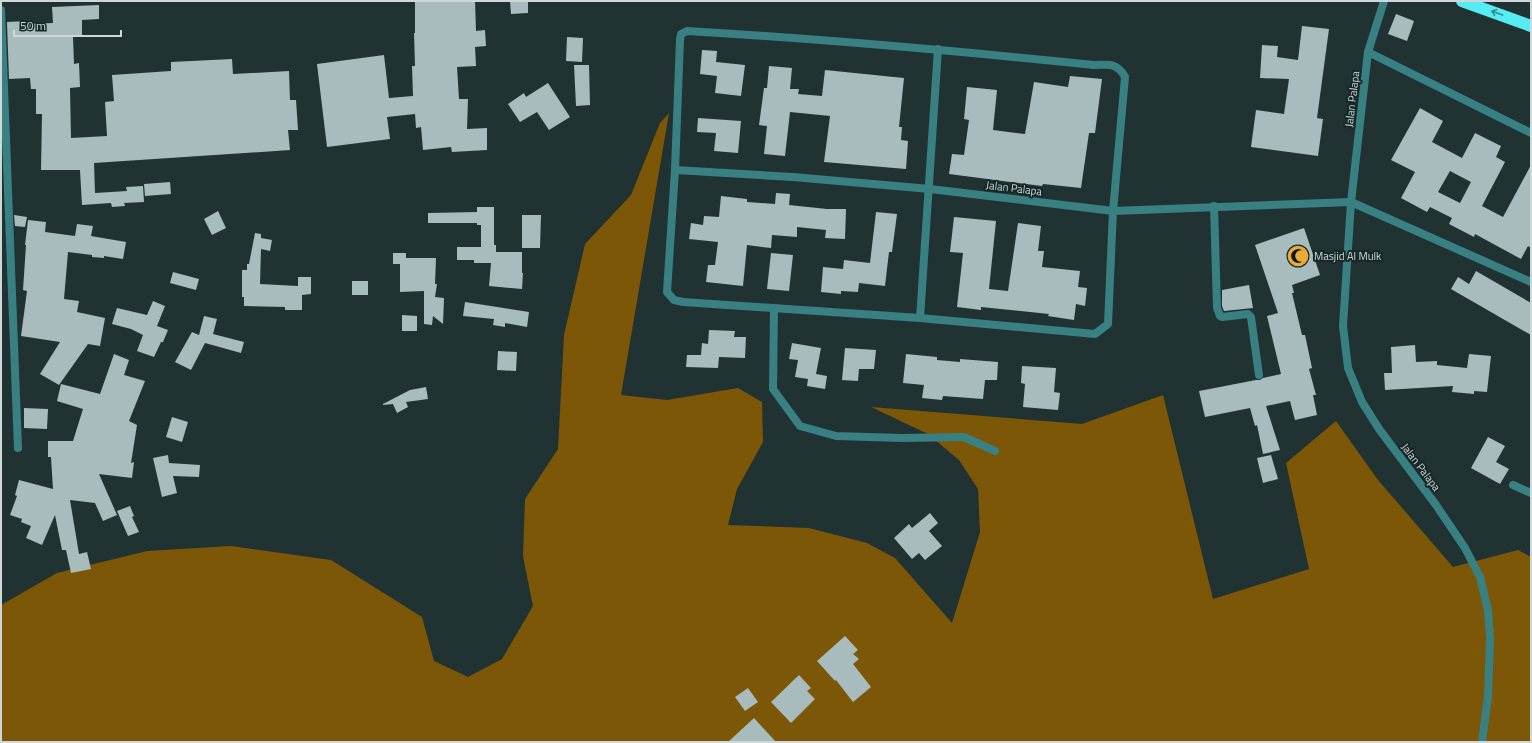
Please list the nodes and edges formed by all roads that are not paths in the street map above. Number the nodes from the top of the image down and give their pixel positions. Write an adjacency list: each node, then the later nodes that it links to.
1 (1384, 1): 6 (street, Jalan Palapa)
2 (1462, 1): 4 (highway, one-way to 2)
3 (1, 10): 17 (street)
4 (1531, 26)
5 (938, 49): 8 (street); 9 (street); 12 (street)
6 (1368, 52): 7 (street); 10 (street, Jalan Palapa)
7 (1531, 133)
8 (675, 170): 9 (street, Jalan Palapa); 14 (street)
9 (930, 190): 12 (street, Jalan Palapa); 15 (street)
10 (1351, 202): 11 (street, Jalan Palapa); 13 (street, Jalan Palapa); 21 (street, Jalan Palapa)
11 (1214, 206): 12 (street, Jalan Palapa); 16 (street)
12 (1113, 211): 15 (street)
13 (1531, 282)
14 (774, 308): 15 (street); 18 (street)
15 (920, 318)
16 (1259, 375)
17 (18, 448)
18 (995, 451)
19 (1513, 484): 20 (street)
20 (1531, 493)
21 (1482, 742)

